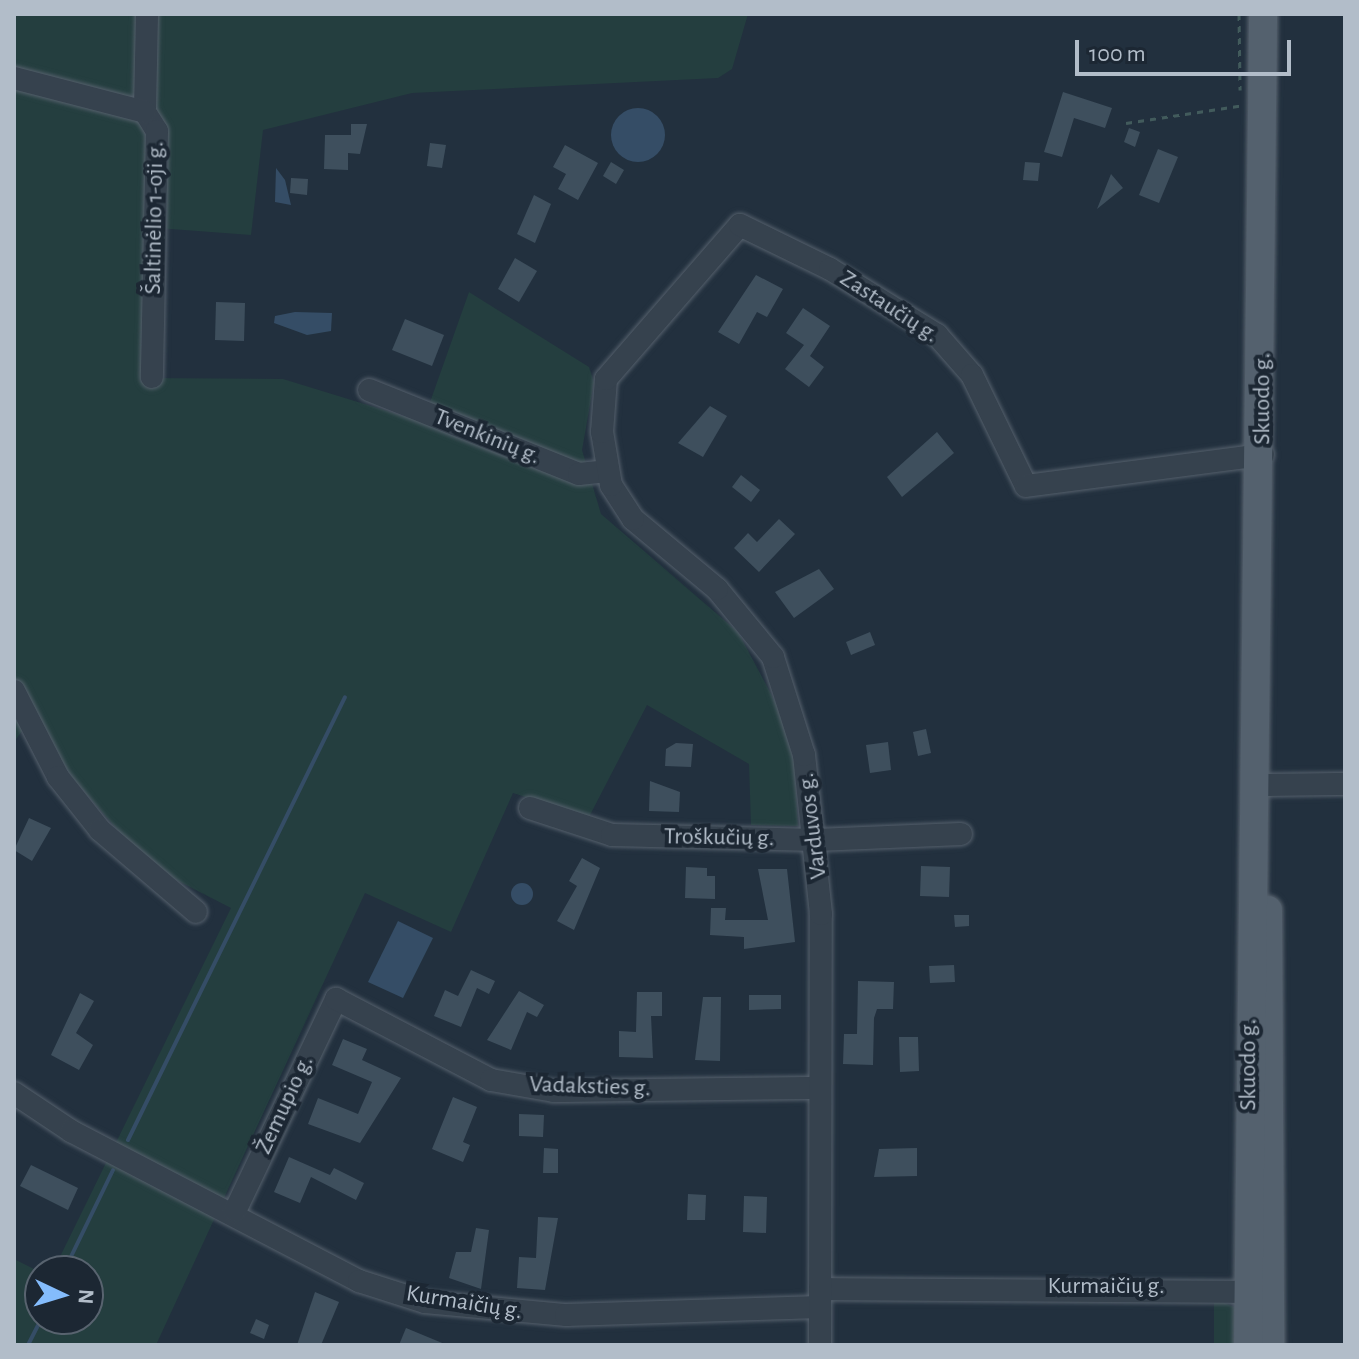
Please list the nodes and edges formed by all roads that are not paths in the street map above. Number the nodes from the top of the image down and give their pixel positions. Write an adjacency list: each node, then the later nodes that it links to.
1 (147, 14): 4 (street, Šaltinėlio 1-oji g.)
2 (1263, 14): 8 (main road, Skuodo g.)
3 (14, 78): 4 (street)
4 (145, 112): 5 (street, Šaltinėlio 1-oji g.)
5 (152, 377)
6 (606, 379): 8 (street, Zastaučių g.); 9 (street, Varduvos g.)
7 (369, 390): 9 (street, Tvenkinių g.)
8 (1263, 455): 12 (main road, Skuodo g.)
9 (607, 471): 15 (street, Varduvos g.)
10 (14, 691): 16 (street)
11 (1345, 784): 12 (street)
12 (1259, 785): 21 (main road, Skuodo g.); 25 (main road, Skuodo g.)
13 (530, 808): 15 (street, Troškučių g.)
14 (961, 834): 15 (street, Troškučių g.)
15 (816, 840): 18 (street, Varduvos g.)
16 (196, 912)
17 (336, 999): 18 (street, Vadaksties g.); 20 (street, Žemupio g.)
18 (816, 1088): 22 (street, Varduvos g.)
19 (14, 1093): 20 (street, Kurmaičių g.)
20 (235, 1211): 22 (street, Kurmaičių g.)
21 (1248, 1292): 22 (street, Kurmaičių g.); 24 (main road, Skuodo g.)
22 (820, 1298): 23 (street, Varduvos g.)
23 (820, 1345)
24 (1248, 1345)
25 (1270, 1345)

